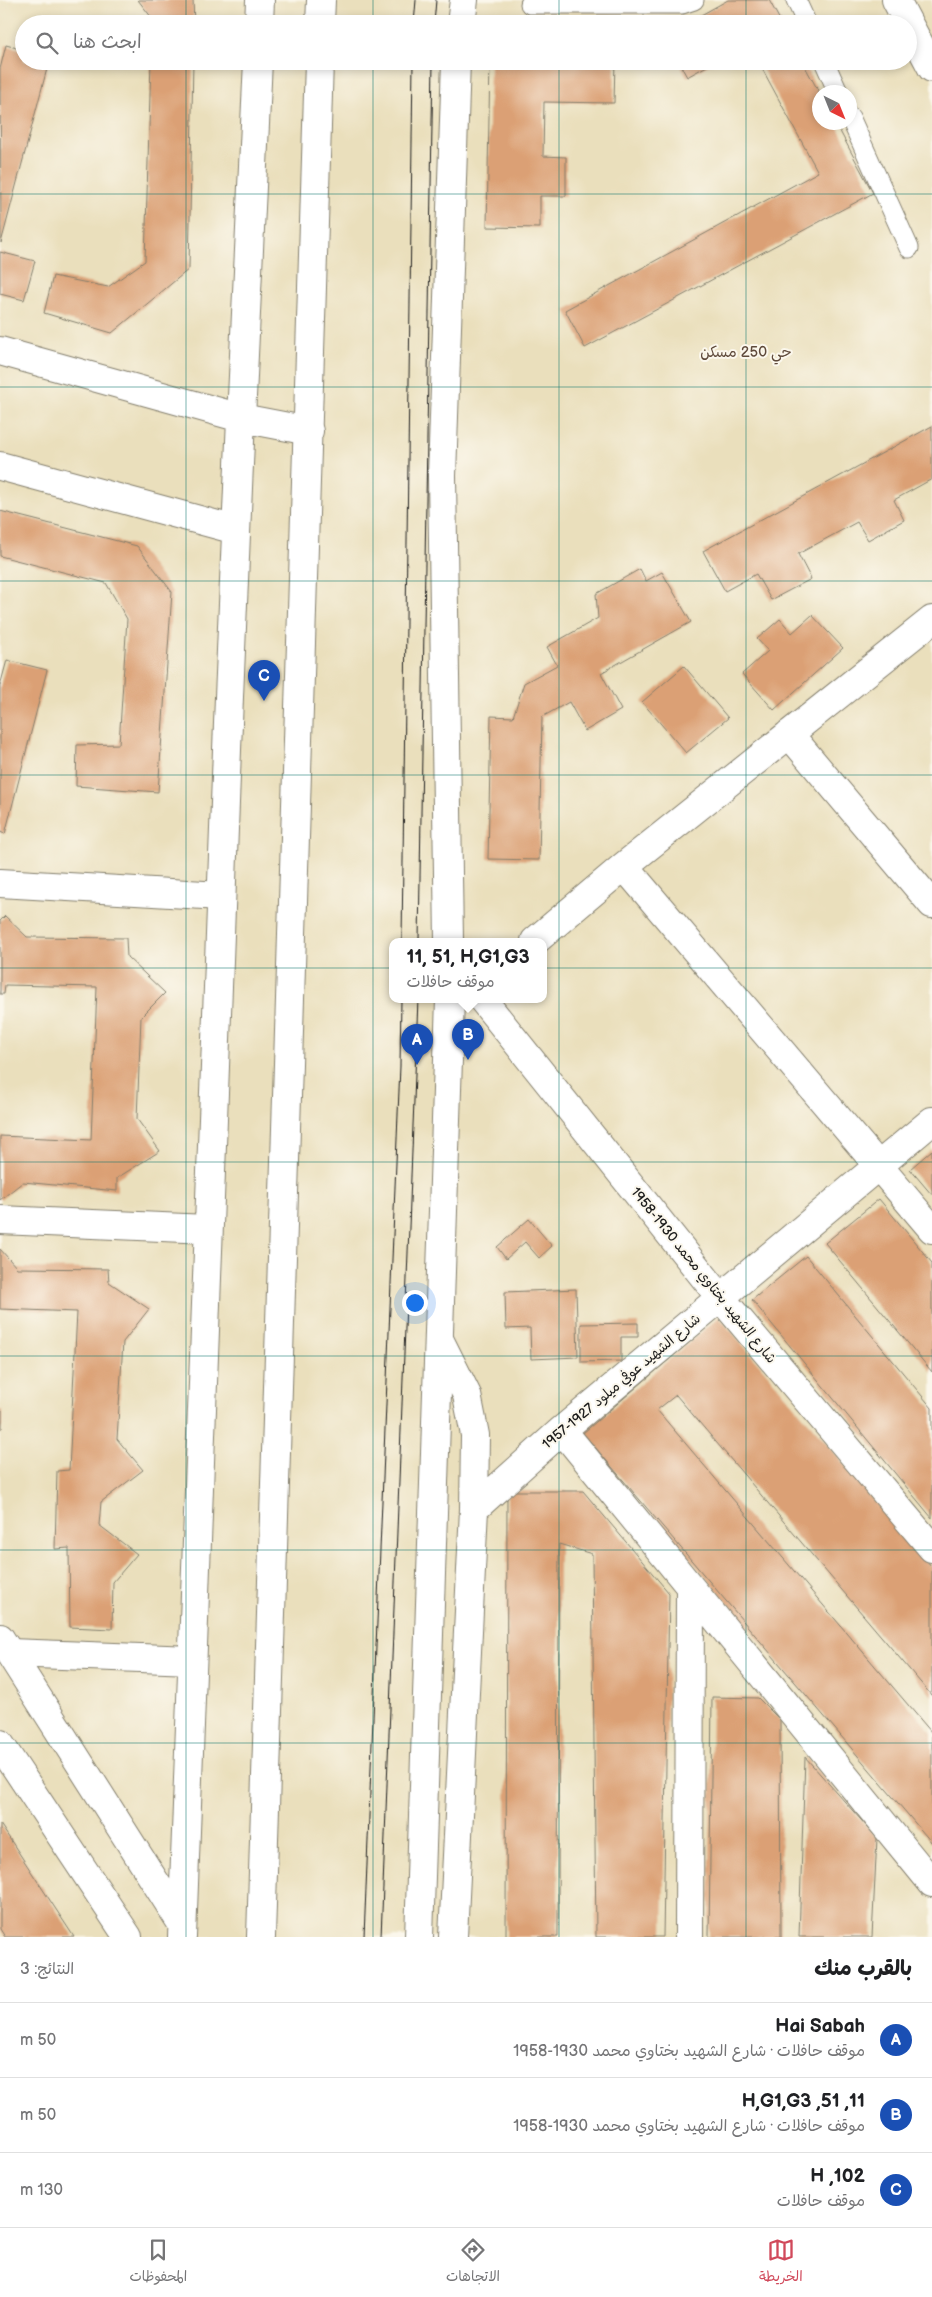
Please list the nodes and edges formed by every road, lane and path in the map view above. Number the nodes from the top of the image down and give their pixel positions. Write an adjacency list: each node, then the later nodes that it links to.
1 (260, 0): 8 (street)
2 (321, 0): 9 (street)
3 (464, 0): 10 (street)
4 (694, 0): 7 (lane)
5 (796, 0): 11 (lane)
6 (896, 0): 12 (street)
7 (530, 4)
8 (259, 15)
9 (320, 15)
10 (462, 15)
11 (803, 15)
12 (904, 15)
13 (917, 40): 14 (street)
14 (932, 68)
15 (258, 70): 23 (street)
16 (319, 70): 24 (street)
17 (456, 70): 33 (street)
18 (828, 70): 19 (lane)
19 (835, 85)
20 (856, 130): 21 (lane)
21 (909, 248)
22 (0, 351): 23 (street)
23 (241, 418): 24 (street); 26 (street)
24 (309, 431): 55 (street)
25 (0, 466): 26 (street)
26 (236, 530): 31 (street)
27 (932, 620): 28 (street)
28 (789, 734): 29 (street); 32 (street)
29 (624, 866): 34 (street); 39 (street)
30 (0, 883): 31 (street)
31 (221, 896): 41 (street)
32 (932, 904)
33 (449, 938)
34 (539, 938)
35 (462, 1003): 37 (street)
36 (485, 1003): 43 (street, شارع الشهيد بختاوي محمد 1930-1958)
37 (450, 1009): 44 (street)
38 (932, 1121): 39 (street, شارع الشهيد عوفي ميلود 1927-1957)
39 (879, 1166): 42 (street); 43 (street, شارع الشهيد عوفي ميلود 1927-1957)
40 (0, 1220): 41 (street)
41 (208, 1229): 50 (street)
42 (932, 1229)
43 (720, 1297): 45 (street, شارع الشهيد عوفي ميلود 1927-1957); 47 (street, شارع الشهيد بختاوي محمد 1930-1958)
44 (440, 1341): 46 (street); 56 (street)
45 (562, 1430): 46 (street, شارع الشهيد عوفي ميلود 1927-1957); 48 (street)
46 (474, 1508): 57 (street)
47 (932, 1548)
48 (690, 1587): 52 (street); 58 (street)
49 (5, 1645): 50 (street); 53 (street)
50 (192, 1660): 53 (street)
51 (0, 1744): 54 (street)
52 (932, 1882)
53 (182, 1930)
54 (128, 1937)
55 (261, 1937)
56 (419, 1937)
57 (453, 1937)
58 (690, 1937)

